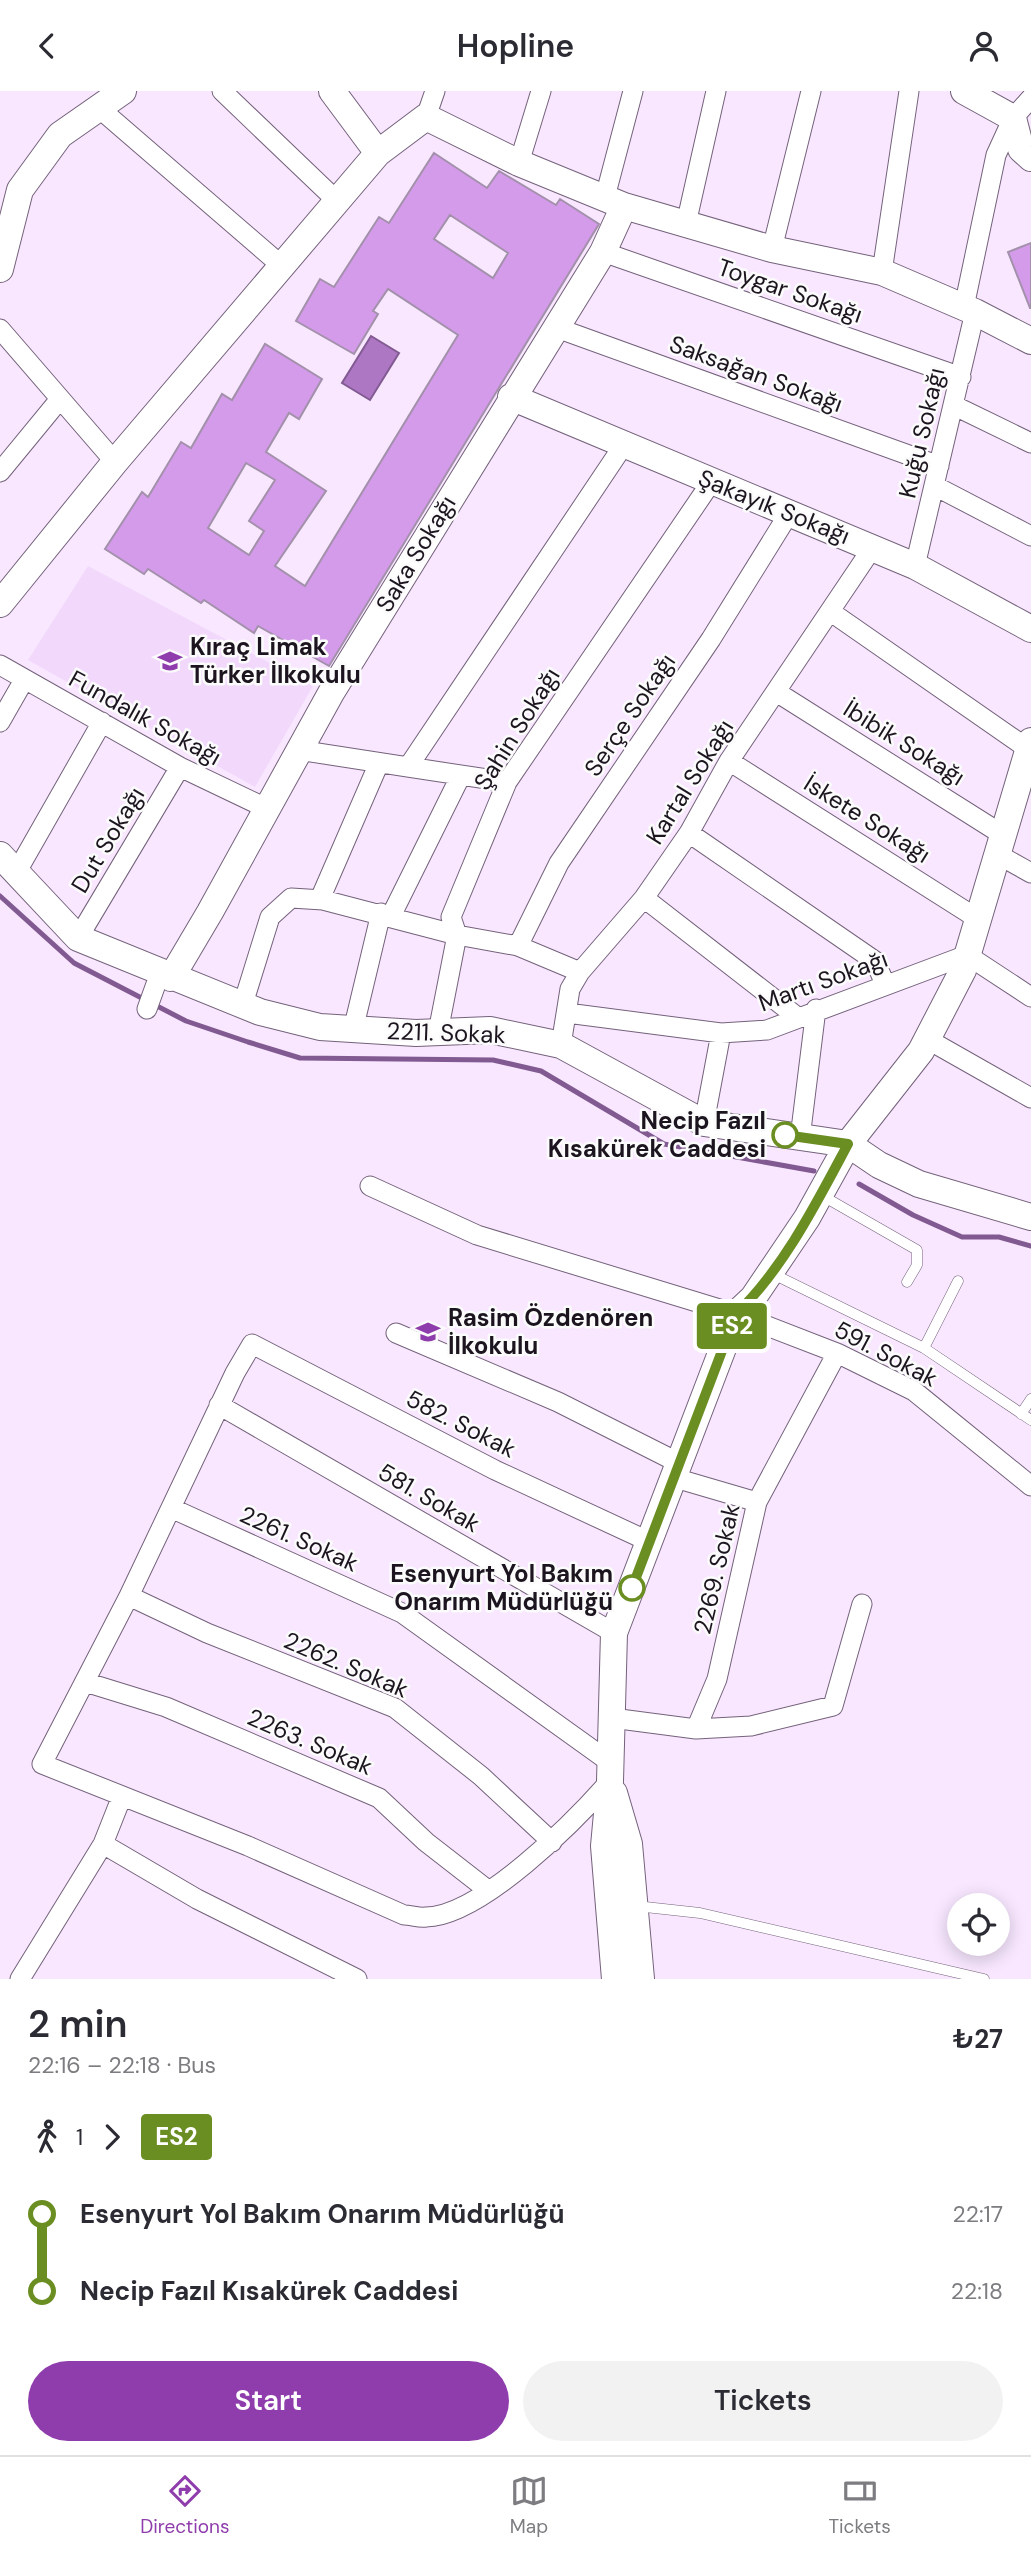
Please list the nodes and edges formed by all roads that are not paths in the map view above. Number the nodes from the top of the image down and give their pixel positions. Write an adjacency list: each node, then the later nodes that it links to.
1 (123, 91): 12 (street)
2 (222, 91): 18 (street)
3 (333, 91): 15 (street)
4 (435, 91): 13 (street)
5 (541, 91): 17 (street)
6 (633, 91): 19 (street)
7 (716, 91): 20 (street)
8 (811, 91): 21 (street)
9 (909, 91): 25 (street)
10 (964, 91): 14 (street)
11 (1031, 98): 14 (street, Kuğu Sokağı)
12 (99, 108): 23 (street); 24 (street)
13 (426, 117): 15 (street); 17 (street)
14 (1013, 118): 16 (street); 26 (street, Kuğu Sokağı)
15 (378, 153): 18 (street)
16 (1031, 158)
17 (519, 163): 19 (street)
18 (337, 201): 23 (street)
19 (614, 202): 20 (street); 22 (street, Saka Sokağı)
20 (686, 224): 21 (street)
21 (772, 249): 25 (street)
22 (603, 252): 27 (street, Saka Sokağı); 30 (street, Toygar Sokağı)
23 (282, 266): 36 (street)
24 (0, 269)
25 (882, 272): 26 (street)
26 (969, 309): 29 (street); 30 (street, Kuğu Sokağı)
27 (556, 328): 31 (street, Saka Sokağı); 37 (street, Saksağan Sokağı)
28 (0, 329): 32 (street)
29 (1031, 341)
30 (961, 377): 33 (street, Kuğu Sokağı)
31 (511, 397): 35 (street, Şakayık Sokağı); 54 (street, Saka Sokağı)
32 (60, 399): 36 (street); 38 (street)
33 (955, 406): 34 (street); 37 (street, Kuğu Sokağı)
34 (1031, 443)
35 (623, 446): 39 (street, Şakayık Sokağı); 58 (street)
36 (115, 462): 45 (street)
37 (939, 466): 40 (street, Kuğu Sokağı)
38 (0, 472)
39 (712, 481): 41 (street, Şakayık Sokağı); 60 (street, Şahin Sokağı)
40 (936, 486): 42 (street); 44 (street, Kuğu Sokağı)
41 (788, 515): 43 (street, Şakayık Sokağı); 72 (street, Serçe Sokağı)
42 (1031, 536)
43 (873, 547): 44 (street, Şakayık Sokağı); 46 (street, Kartal Sokağı)
44 (915, 566): 47 (street, Şakayık Sokağı)
45 (0, 604)
46 (831, 612): 50 (street, Kartal Sokağı); 53 (street)
47 (1031, 629)
48 (0, 665): 49 (street, Fundalık Sokağı)
49 (24, 680): 51 (street); 52 (street, Fundalık Sokağı)
50 (778, 693): 55 (street, Kartal Sokağı); 63 (street, İbibik Sokağı)
51 (0, 722)
52 (102, 722): 57 (street, Fundalık Sokağı); 64 (street)
53 (1030, 745): 63 (street)
54 (298, 750): 56 (street); 61 (street, Saka Sokağı)
55 (729, 761): 62 (street, Kartal Sokağı); 69 (street, İskete Sokağı)
56 (379, 763): 58 (street); 67 (street)
57 (180, 767): 61 (street, Fundalık Sokağı); 71 (street, Dut Sokağı)
58 (408, 767): 59 (street)
59 (461, 775): 60 (street); 68 (street)
60 (507, 782): 70 (street, Şahin Sokağı)
61 (268, 809): 75 (street, Saka Sokağı)
62 (689, 833): 66 (street, Kartal Sokağı); 76 (street)
63 (1000, 845): 65 (street, İbibik Sokağı); 69 (street)
64 (8, 864): 71 (street, 2211. Sokak)
65 (1031, 873)
66 (644, 898): 74 (street, Kartal Sokağı); 82 (street)
67 (320, 899): 68 (street); 78 (street)
68 (386, 914): 70 (street); 83 (street)
69 (978, 919): 73 (street)
70 (457, 935): 72 (street); 84 (street, Şahin Sokağı)
71 (78, 938): 75 (street, 2211. Sokak)
72 (518, 946): 74 (street)
73 (967, 955): 76 (street, Martı Sokağı); 77 (street); 86 (street)
74 (580, 972): 81 (street, Kartal Sokağı)
75 (161, 980): 78 (street, 2211. Sokak); 79 (street)
76 (885, 984): 80 (street, Martı Sokağı)
77 (1031, 997)
78 (243, 1005): 83 (street, 2211. Sokak)
79 (147, 1009)
80 (816, 1009): 82 (street, Martı Sokağı); 90 (street)
81 (566, 1013): 85 (street, Martı Sokağı); 87 (street, Kartal Sokağı)
82 (796, 1016): 85 (street, Martı Sokağı)
83 (353, 1030): 84 (street, 2211. Sokak)
84 (438, 1032): 87 (street, 2211. Sokak)
85 (721, 1033): 89 (street)
86 (927, 1039): 88 (street); 91 (street)
87 (561, 1045): 89 (street, 2211. Sokak)
88 (1031, 1098)
89 (704, 1123): 90 (street, 2211. Sokak)
90 (800, 1138): 91 (street, 2211. Sokak)
91 (848, 1144): 93 (street); 94 (street, 2211. Sokak)
92 (370, 1185): 98 (street, 591. Sokak)
93 (821, 1194): 95 (street); 97 (lane)
94 (1031, 1217)
95 (770, 1273): 98 (street); 100 (lane)
96 (958, 1281): 100 (lane)
97 (907, 1282)
98 (736, 1314): 101 (street, 591. Sokak); 106 (street)
99 (396, 1333): 106 (street)
100 (924, 1348): 104 (lane)
101 (838, 1353): 107 (street, 591. Sokak); 108 (street, 2269. Sokak)
102 (1031, 1399): 104 (lane)
103 (219, 1405): 109 (street); 110 (street, 582. Sokak); 113 (street, 581. Sokak)
104 (1021, 1414): 105 (lane)
105 (1031, 1420)
106 (678, 1471): 108 (street); 110 (street)
107 (1031, 1486)
108 (757, 1502): 116 (street, 2269. Sokak)
109 (171, 1508): 111 (street); 117 (street, 2261. Sokak)
110 (650, 1542): 113 (street)
111 (130, 1596): 114 (street); 119 (street, 2262. Sokak)
112 (862, 1604): 116 (street)
113 (614, 1633): 115 (street)
114 (85, 1682): 118 (street); 121 (street, 2263. Sokak)
115 (612, 1718): 116 (street); 117 (street)
116 (696, 1729)
117 (610, 1772): 119 (street); 122 (street); 125 (street)
118 (122, 1796): 120 (street); 121 (street)
119 (552, 1842): 121 (street)
120 (103, 1843): 123 (street); 124 (street)
121 (489, 1891)
122 (635, 1906): 126 (street); 127 (lane)
123 (20, 1979)
124 (357, 1979)
125 (615, 1979)
126 (641, 1979)
127 (984, 1979)

